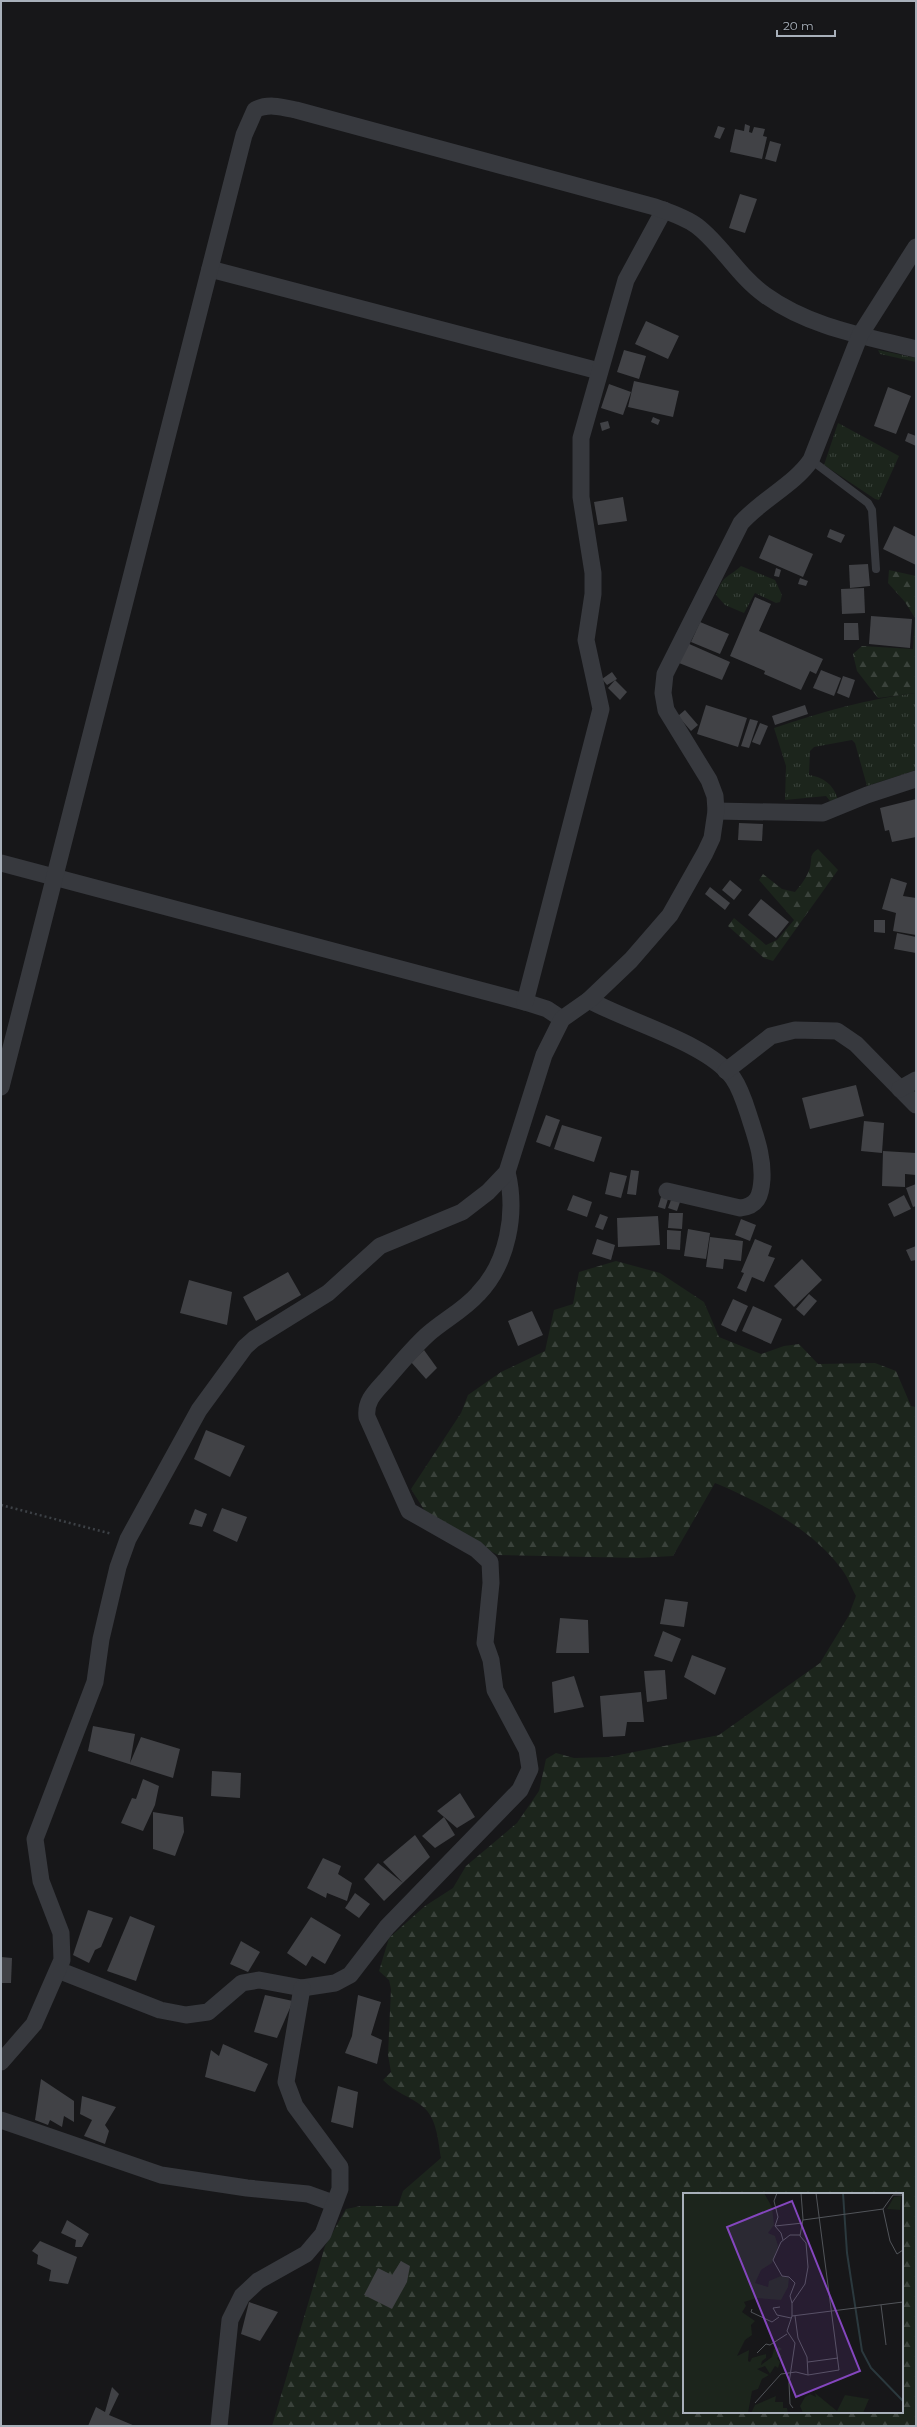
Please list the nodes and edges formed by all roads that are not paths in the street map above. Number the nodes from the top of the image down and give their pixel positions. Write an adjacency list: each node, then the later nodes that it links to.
1 (664, 210): 3 (street); 4 (street); 6 (street)
2 (916, 247): 4 (street)
3 (210, 269): 6 (street); 12 (street)
4 (860, 336): 5 (street); 7 (street)
5 (916, 349)
6 (599, 371): 14 (street)
7 (811, 460): 8 (lane); 10 (street)
8 (876, 569)
9 (916, 779): 10 (street)
10 (716, 811): 13 (street)
11 (1, 863): 12 (street)
12 (55, 876): 14 (street); 18 (street)
13 (589, 1000): 15 (street); 16 (street)
14 (524, 1002): 15 (street)
15 (562, 1019): 21 (street)
16 (726, 1071): 19 (street); 22 (street)
17 (916, 1080): 19 (street)
18 (1, 1087)
19 (900, 1089): 20 (street)
20 (916, 1105)
21 (506, 1172): 23 (street); 24 (street)
22 (668, 1191)
23 (58, 1970): 24 (street); 25 (street)
24 (302, 1988): 27 (street)
25 (1, 2062)
26 (1, 2120): 27 (street)
27 (333, 2203): 28 (street)
28 (219, 2426)

